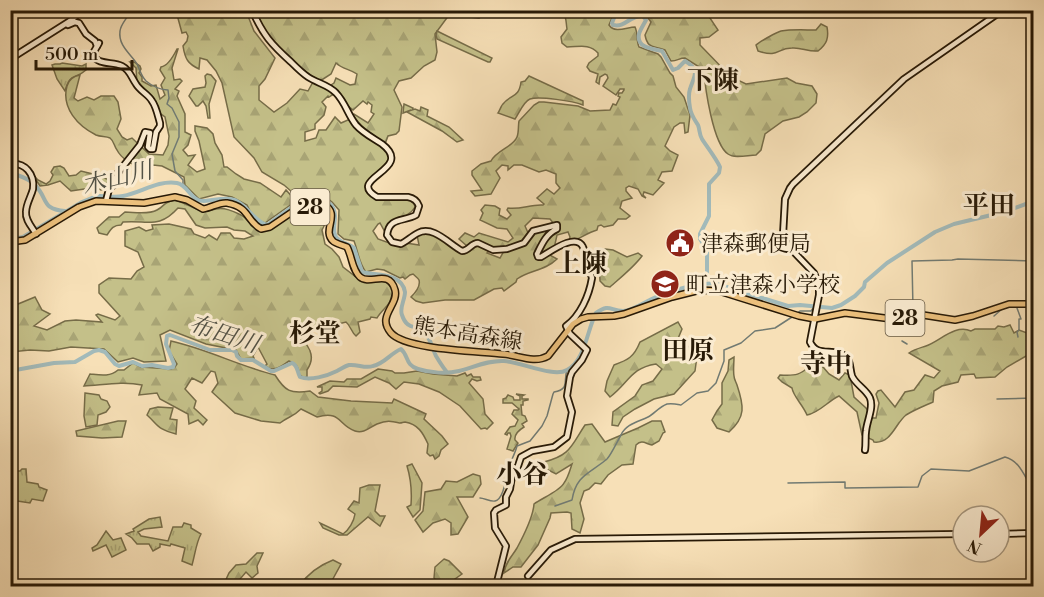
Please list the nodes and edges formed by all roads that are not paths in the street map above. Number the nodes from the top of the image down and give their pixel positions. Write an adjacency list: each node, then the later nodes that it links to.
1 (77, 10): 4 (street)
2 (252, 10): 12 (street)
3 (1003, 10): 11 (street)
4 (56, 30): 5 (street); 7 (street)
5 (10, 59)
6 (10, 164): 8 (street)
7 (106, 198): 8 (main road, 熊本高森線 / 28); 12 (main road, 熊本高森線 / 28)
8 (35, 232): 9 (main road, 熊本高森線 / 28)
9 (10, 242)
10 (1034, 304): 11 (main road, 熊本高森線 / 28)
11 (815, 318): 12 (main road, 熊本高森線 / 28); 13 (street)
12 (568, 330): 18 (street)
13 (866, 450)
14 (1034, 533): 16 (street)
15 (951, 534): 17 (street)
16 (1011, 534)
17 (528, 576)
18 (496, 586)

